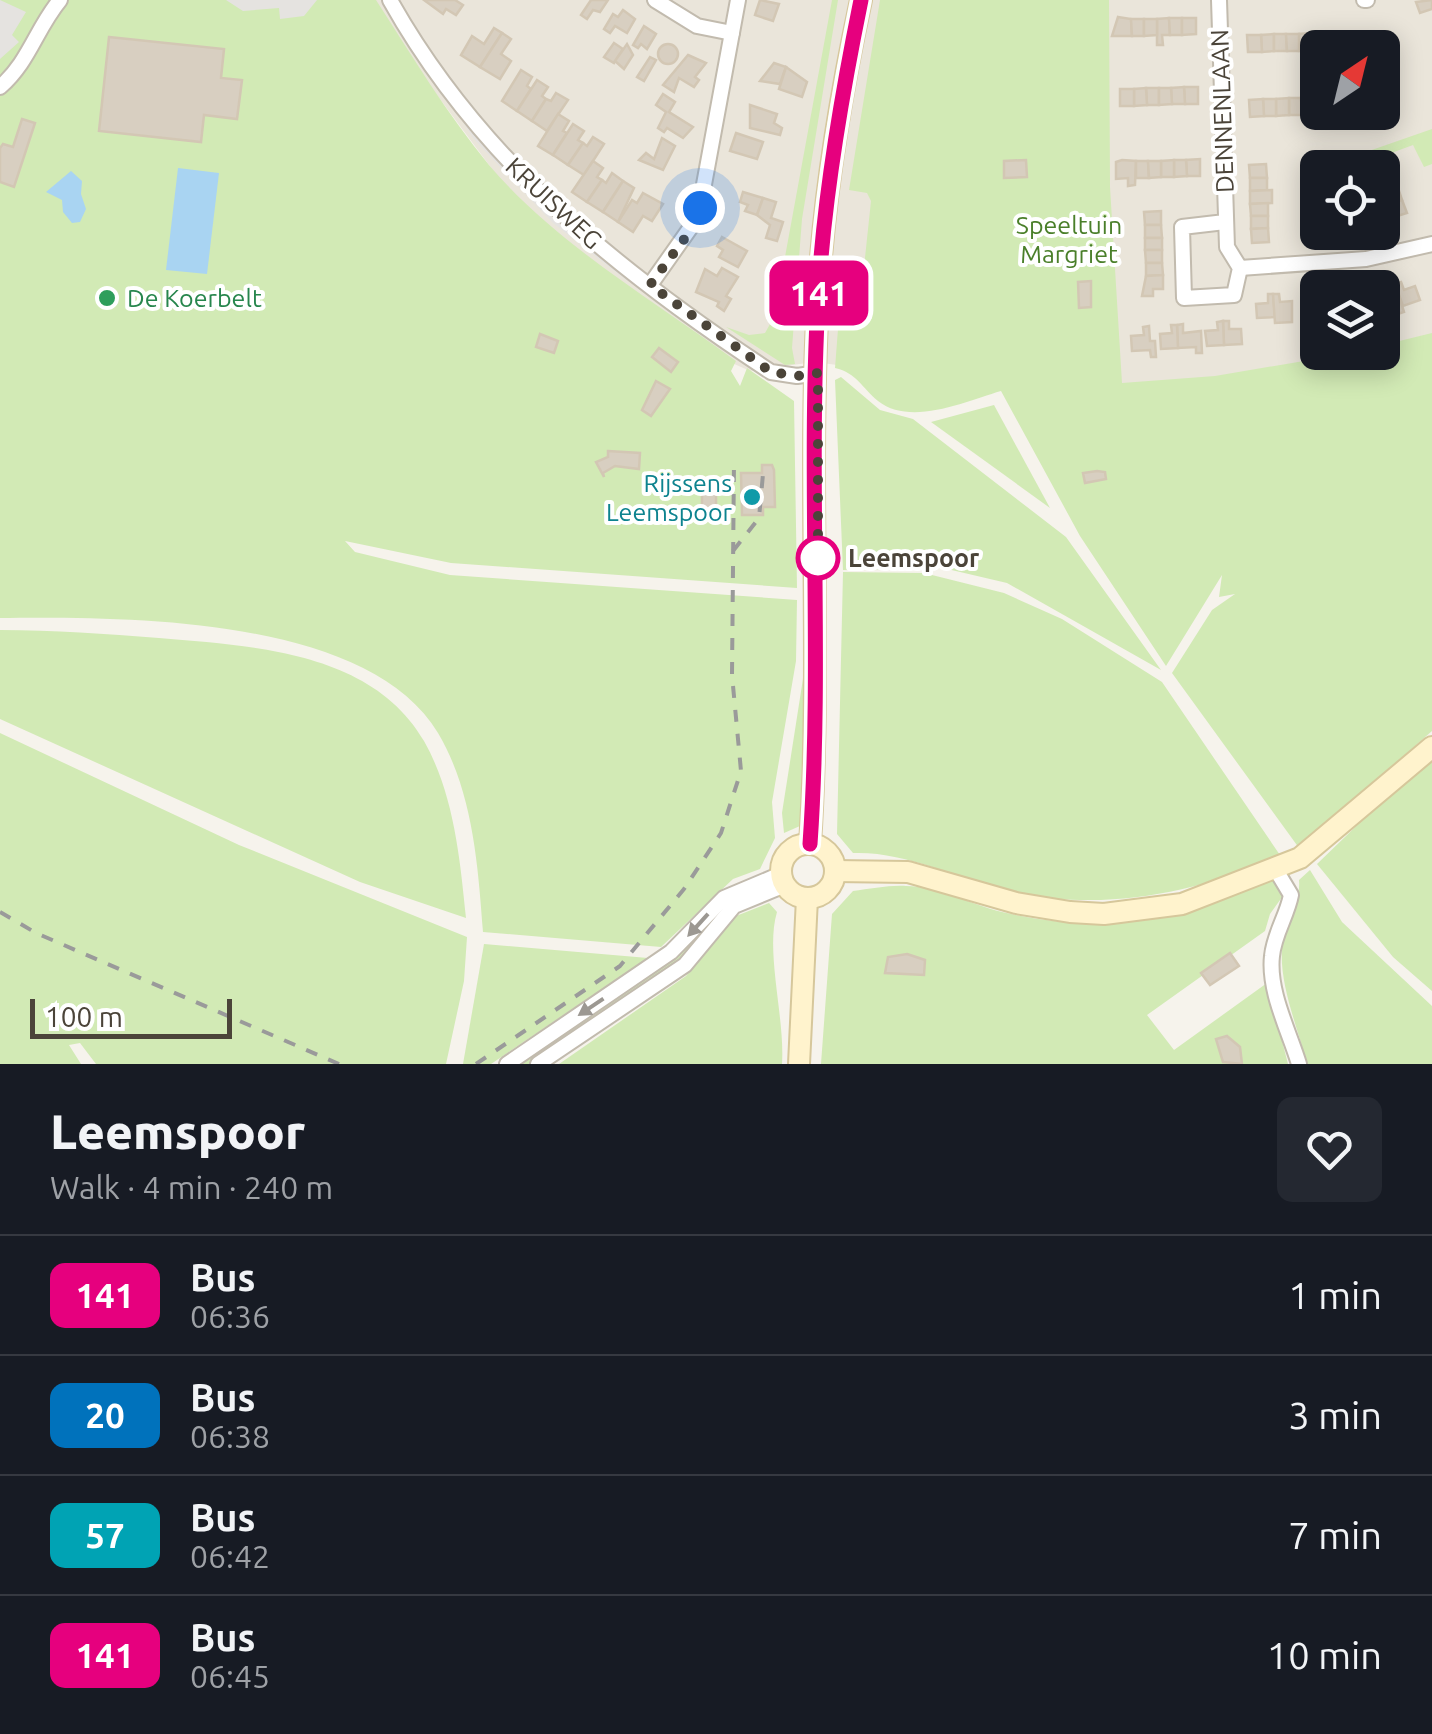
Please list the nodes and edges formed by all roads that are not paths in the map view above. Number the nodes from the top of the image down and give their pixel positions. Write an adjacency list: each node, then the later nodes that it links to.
1 (60, 0): 8 (street)
2 (390, 0): 12 (street, KRUISWEG)
3 (654, 0): 7 (street)
4 (738, 0): 7 (street)
5 (861, 0): 13 (main road)
6 (1219, 0): 9 (street, DENNENLAAN)
7 (732, 33): 12 (street)
8 (0, 87)
9 (1225, 222): 11 (street, DENNENLAAN); 11 (street, DENNENLAAN)
10 (1432, 244): 11 (street)
11 (1240, 268)
12 (650, 285): 13 (street, KRUISWEG)
13 (818, 373): 15 (main road)
14 (1432, 747): 16 (main road)
15 (810, 844): 17 (main road); 18 (main road)
16 (1276, 870): 17 (main road); 23 (street)
17 (835, 871): 19 (main road)
18 (783, 880): 19 (main road); 20 (street, one-way to 20); 21 (street)
19 (807, 898): 22 (main road)
20 (507, 1064)
21 (538, 1064)
22 (798, 1064)
23 (1299, 1064)

